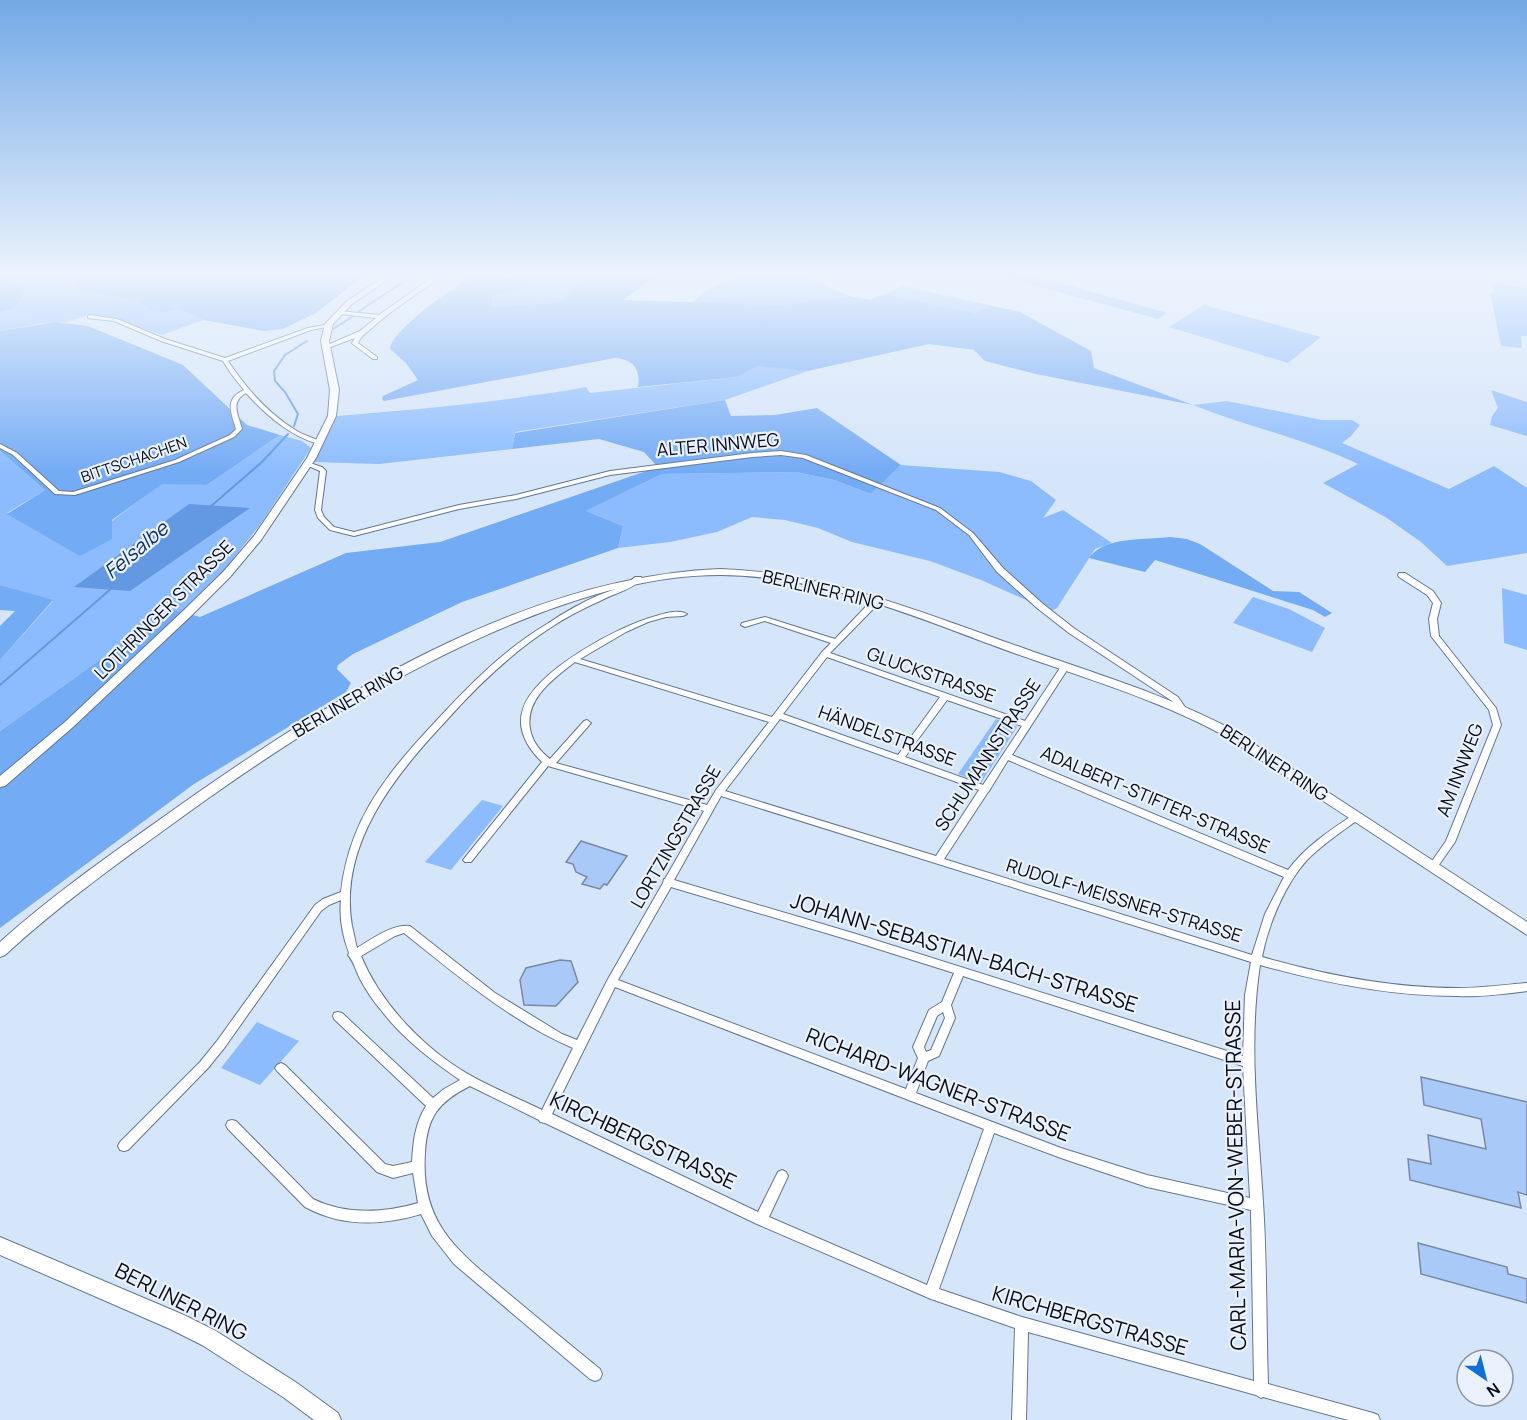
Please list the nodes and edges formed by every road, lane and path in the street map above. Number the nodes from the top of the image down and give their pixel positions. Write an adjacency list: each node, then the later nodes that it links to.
1 (164, 340): 8 (street)
2 (279, 340): 8 (street)
3 (325, 340): 6 (street, LOTHRINGER STRASSE)
4 (345, 340): 6 (street)
5 (357, 340): 7 (street)
6 (326, 347): 10 (street, LOTHRINGER STRASSE)
7 (375, 358)
8 (225, 360): 9 (street)
9 (248, 390): 10 (street); 11 (street, BITTSCHACHEN)
10 (320, 443): 12 (street, LOTHRINGER STRASSE)
11 (0, 446)
12 (307, 464): 25 (street, ALTER INNWEG); 32 (street, LOTHRINGER STRASSE)
13 (1402, 575): 39 (street, AM INNWEG)
14 (638, 579): 15 (street, BERLINER RING); 16 (street, BERLINER RING); 18 (street, KIRCHBERGSTRASSE)
15 (877, 600): 20 (street, LORTZINGSTRASSE); 23 (street, BERLINER RING)
16 (553, 604): 18 (street); 44 (street, BERLINER RING)
17 (683, 614): 22 (street)
18 (564, 615): 42 (street, KIRCHBERGSTRASSE)
19 (744, 625): 20 (street)
20 (836, 642): 21 (street, LORTZINGSTRASSE)
21 (825, 654): 24 (street, GLUCKSTRASSE); 26 (street, LORTZINGSTRASSE)
22 (576, 660): 26 (street, HÄNDELSTRASSE); 31 (street)
23 (1065, 667): 25 (street, BERLINER RING); 28 (street, SCHUMANNSTRASSE)
24 (945, 696): 28 (street, GLUCKSTRASSE); 30 (street)
25 (1183, 710): 36 (street, BERLINER RING)
26 (775, 717): 30 (street, HÄNDELSTRASSE); 34 (street, LORTZINGSTRASSE)
27 (587, 723): 31 (street)
28 (1027, 725): 29 (street, SCHUMANNSTRASSE)
29 (1007, 756): 33 (street, SCHUMANNSTRASSE); 40 (street, ADALBERT-STIFTER-STRASSE)
30 (900, 758): 33 (street, HÄNDELSTRASSE)
31 (548, 763): 35 (street); 37 (street)
32 (0, 783)
33 (986, 789): 38 (street, SCHUMANNSTRASSE)
34 (719, 792): 35 (street, LORTZINGSTRASSE); 38 (street, RUDOLF-MEISSNER-STRASSE)
35 (708, 809): 41 (street, LORTZINGSTRASSE)
36 (1356, 817): 39 (street, BERLINER RING); 40 (street, CARL-MARIA-VON-WEBER-STRASSE)
37 (468, 860)
38 (938, 860): 46 (street, RUDOLF-MEISSNER-STRASSE)
39 (1433, 867): 43 (street, BERLINER RING)
40 (1290, 875): 46 (street, CARL-MARIA-VON-WEBER-STRASSE)
41 (667, 882): 47 (street, JOHANN-SEBASTIAN-BACH-STRASSE); 48 (street, LORTZINGSTRASSE)
42 (344, 895): 45 (street, KIRCHBERGSTRASSE); 62 (street)
43 (1527, 929)
44 (0, 951)
45 (353, 955): 52 (street); 56 (street, KIRCHBERGSTRASSE)
46 (1256, 960): 49 (street, RUDOLF-MEISSNER-STRASSE); 54 (street, CARL-MARIA-VON-WEBER-STRASSE)
47 (960, 971): 50 (street); 54 (street, JOHANN-SEBASTIAN-BACH-STRASSE)
48 (612, 982): 52 (street, LORTZINGSTRASSE); 57 (street, RICHARD-WAGNER-STRASSE)
49 (1527, 987)
50 (946, 1005): 53 (street); 53 (street)
51 (338, 1016): 58 (street)
52 (579, 1046): 59 (street, LORTZINGSTRASSE)
53 (924, 1058): 57 (street)
54 (1249, 1063): 65 (street, CARL-MARIA-VON-WEBER-STRASSE)
55 (281, 1068): 63 (street)
56 (470, 1081): 58 (street); 59 (street, KIRCHBERGSTRASSE)
57 (909, 1095): 61 (street, RICHARD-WAGNER-STRASSE)
58 (433, 1105): 63 (street)
59 (544, 1118): 67 (street, KIRCHBERGSTRASSE)
60 (232, 1125): 66 (street)
61 (991, 1126): 65 (street, RICHARD-WAGNER-STRASSE); 69 (street)
62 (124, 1146)
63 (417, 1167): 66 (street)
64 (782, 1176): 67 (street)
65 (1257, 1205): 72 (street, CARL-MARIA-VON-WEBER-STRASSE)
66 (425, 1206): 71 (street)
67 (761, 1220): 69 (street, KIRCHBERGSTRASSE)
68 (0, 1246): 73 (street, BERLINER RING)
69 (931, 1293): 70 (street, KIRCHBERGSTRASSE)
70 (1022, 1324): 72 (street, KIRCHBERGSTRASSE); 74 (street)
71 (595, 1374)
72 (1261, 1391): 75 (street, KIRCHBERGSTRASSE)
73 (331, 1420)
74 (1019, 1420)
75 (1373, 1420)

